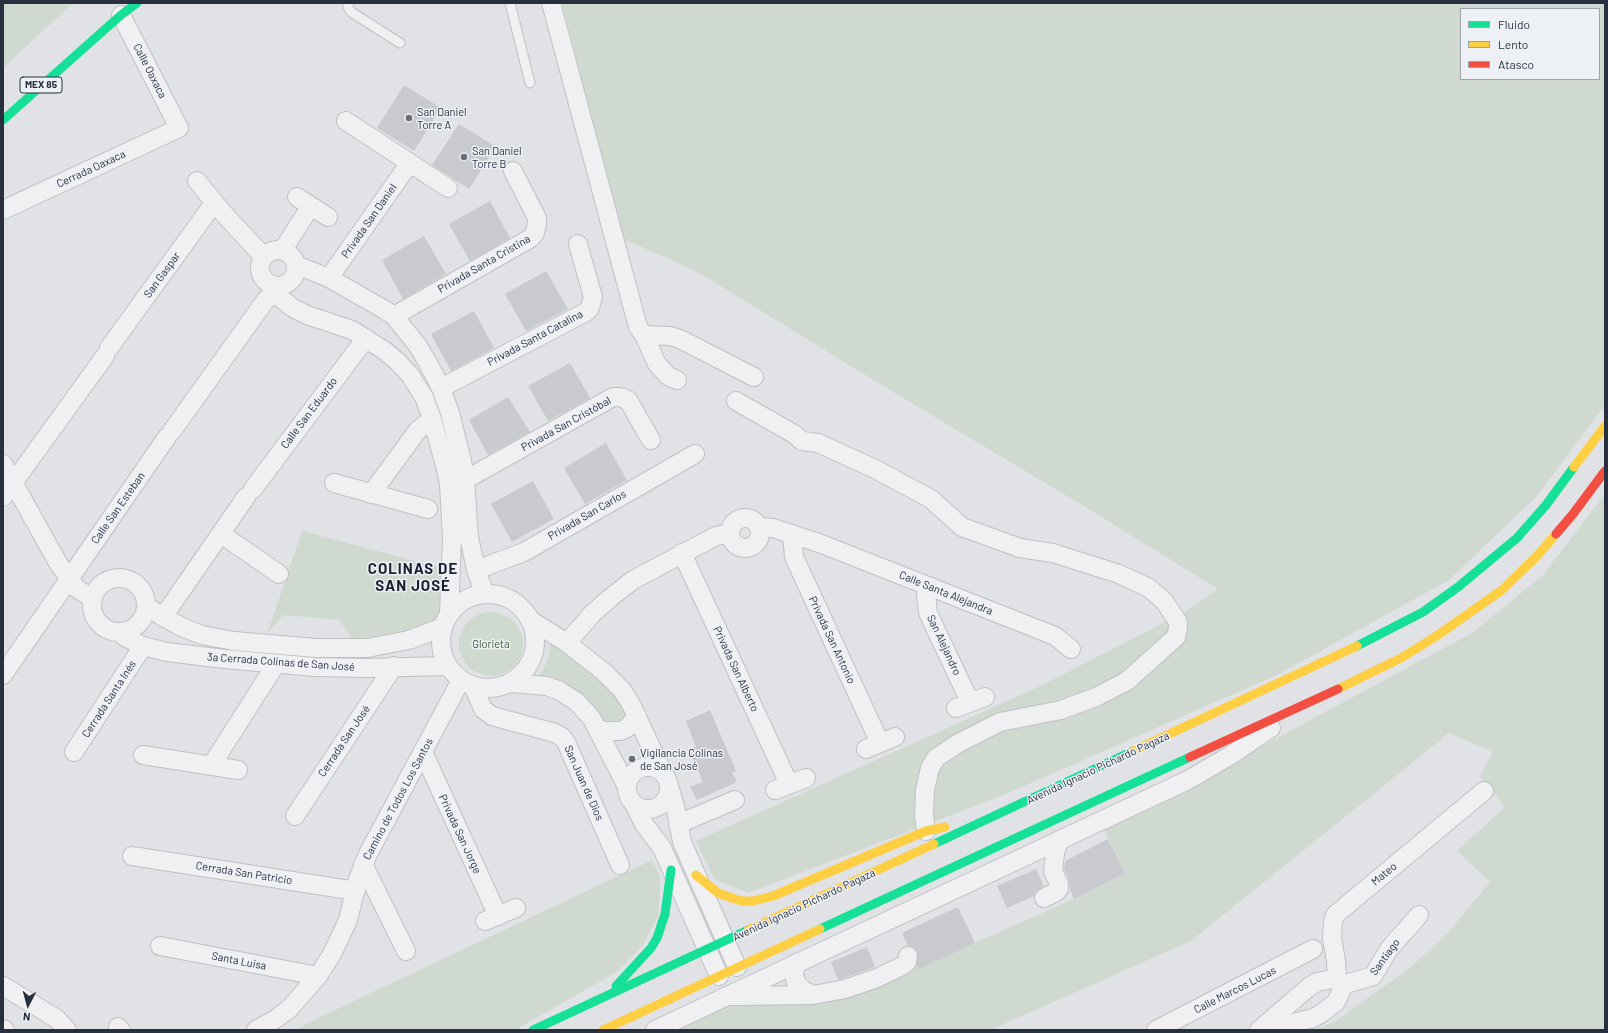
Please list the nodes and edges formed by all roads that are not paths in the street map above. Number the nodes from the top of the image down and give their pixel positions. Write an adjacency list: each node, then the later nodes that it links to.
1 (137, 3): 5 (main road, MEX 85)
2 (348, 3): 6 (lane)
3 (510, 3): 7 (lane)
4 (551, 3): 25 (street)
5 (121, 15): 8 (main road, MEX 85); 10 (street, Calle Oaxaca)
6 (400, 43)
7 (530, 83)
8 (3, 120)
9 (346, 121): 11 (street)
10 (178, 128): 16 (street, Cerrada Oaxaca)
11 (409, 164): 14 (street); 22 (street, Privada San Daniel)
12 (513, 171): 24 (street, Privada Santa Cristina)
13 (197, 181): 15 (street)
14 (448, 188)
15 (214, 203): 20 (street); 40 (street, San Gaspar)
16 (3, 210)
17 (328, 217): 19 (street)
18 (578, 244): 30 (street, Privada Santa Catalina)
19 (282, 251): 20 (street); 21 (street)
20 (264, 257): 23 (street)
21 (296, 265): 22 (street); 23 (street)
22 (329, 278): 24 (street)
23 (274, 290): 26 (street); 51 (street, Calle San Esteban)
24 (400, 323): 27 (street, Privada Santa Cristina); 30 (street)
25 (644, 335): 28 (street); 29 (street)
26 (366, 338): 27 (street); 46 (street, Calle San Eduardo)
27 (385, 351): 32 (street)
28 (754, 377)
29 (677, 380)
30 (441, 388): 38 (street)
31 (736, 401): 88 (street)
32 (432, 419): 41 (street); 43 (street)
33 (1605, 426): 85 (main road, Avenida Ignacio Pichardo Pagaza)
34 (651, 440): 38 (street, Privada San Cristóbal)
35 (695, 454): 49 (street, Privada San Carlos)
36 (3, 464): 40 (street)
37 (1605, 471): 70 (main road)
38 (465, 480): 43 (street)
39 (334, 483): 41 (street)
40 (8, 490): 51 (street)
41 (371, 494): 42 (street)
42 (428, 509)
43 (459, 518): 49 (street); 57 (street)
44 (760, 527): 45 (street); 45 (street); 47 (street, Calle Santa Alejandra)
45 (730, 533): 48 (street)
46 (221, 534): 50 (street); 56 (street, Calle San Eduardo)
47 (792, 534): 52 (street, Calle Santa Alejandra); 73 (street, Privada San Antonio)
48 (682, 553): 60 (street); 80 (street, Privada San Alberto)
49 (476, 570): 53 (street)
50 (279, 574)
51 (68, 578): 54 (street); 66 (street, Calle San Esteban)
52 (927, 586): 62 (street, Calle Santa Alejandra); 69 (street, San Alejandro)
53 (485, 594): 57 (street); 58 (street)
54 (93, 599): 55 (street); 59 (street)
55 (146, 606): 56 (street, 3a Cerrada Colinas de San José); 59 (street)
56 (163, 617): 57 (street, 3a Cerrada Colinas de San José)
57 (446, 621): 65 (street)
58 (532, 621): 60 (street); 68 (street)
59 (120, 632): 61 (street, 3a Cerrada Colinas de San José)
60 (567, 643): 71 (street)
61 (143, 646): 63 (street, 3a Cerrada Colinas de San José); 74 (street, Cerrada Santa Inés)
62 (1071, 649)
63 (276, 664): 64 (street, 3a Cerrada Colinas de San José); 77 (street)
64 (394, 666): 65 (street, 3a Cerrada Colinas de San José); 86 (street, Cerrada San José)
65 (448, 666): 67 (street)
66 (3, 675)
67 (467, 683): 68 (street); 75 (street, Camino de Todos Los Santos); 93 (street, San Juan de Dios)
68 (511, 683): 72 (street)
69 (970, 702)
70 (1298, 708): 89 (street); 108 (main road)
71 (637, 716): 72 (street); 79 (street)
72 (597, 728): 81 (street)
73 (880, 743)
74 (74, 752)
75 (423, 752): 92 (street, Camino de Todos Los Santos); 99 (street, Privada San Jorge)
76 (143, 755): 77 (street)
77 (210, 766): 78 (street)
78 (238, 770)
79 (666, 780): 81 (street); 84 (street); 87 (street)
80 (790, 784)
81 (626, 785): 84 (street)
82 (1484, 791): 111 (street, Mateo)
83 (735, 800): 87 (street)
84 (634, 804): 94 (street)
85 (1002, 812): 88 (main road); 101 (main road, Avenida Ignacio Pichardo Pagaza)
86 (295, 816)
87 (678, 824): 96 (street)
88 (926, 831): 96 (main road)
89 (1059, 840): 91 (street); 95 (street)
90 (132, 856): 97 (street, Cerrada San Patricio)
91 (1023, 857): 95 (street); 107 (street)
92 (363, 864): 97 (street, Camino de Todos Los Santos); 105 (street)
93 (620, 864)
94 (671, 870): 103 (street); 113 (main road)
95 (1053, 871): 98 (street)
96 (696, 876): 101 (street)
97 (356, 891): 109 (street, Camino de Todos Los Santos)
98 (1044, 898)
99 (516, 908)
100 (1419, 915): 111 (street, Santiago)
101 (725, 941): 103 (main road, Avenida Ignacio Pichardo Pagaza); 108 (street)
102 (160, 946): 109 (street, Santa Luisa)
103 (707, 949): 110 (street); 113 (main road, Avenida Ignacio Pichardo Pagaza)
104 (1313, 949): 122 (street, Calle Marcos Lucas)
105 (406, 951)
106 (908, 956): 115 (street)
107 (796, 963): 114 (street); 115 (street)
108 (737, 967): 110 (main road)
109 (318, 976): 118 (street, Camino de Todos Los Santos)
110 (719, 976): 120 (main road)
111 (1339, 982): 123 (street, Santiago); 124 (street)
112 (3, 986): 117 (street)
113 (608, 994): 116 (main road, Avenida Ignacio Pichardo Pagaza)
114 (728, 995): 115 (street); 121 (street)
115 (813, 995)
116 (542, 1027): 119 (main road, Avenida Ignacio Pichardo Pagaza)
117 (67, 1030)
118 (256, 1030)
119 (533, 1030)
120 (603, 1030)
121 (654, 1030)
122 (1156, 1030)
123 (1259, 1030)
124 (1266, 1030)

